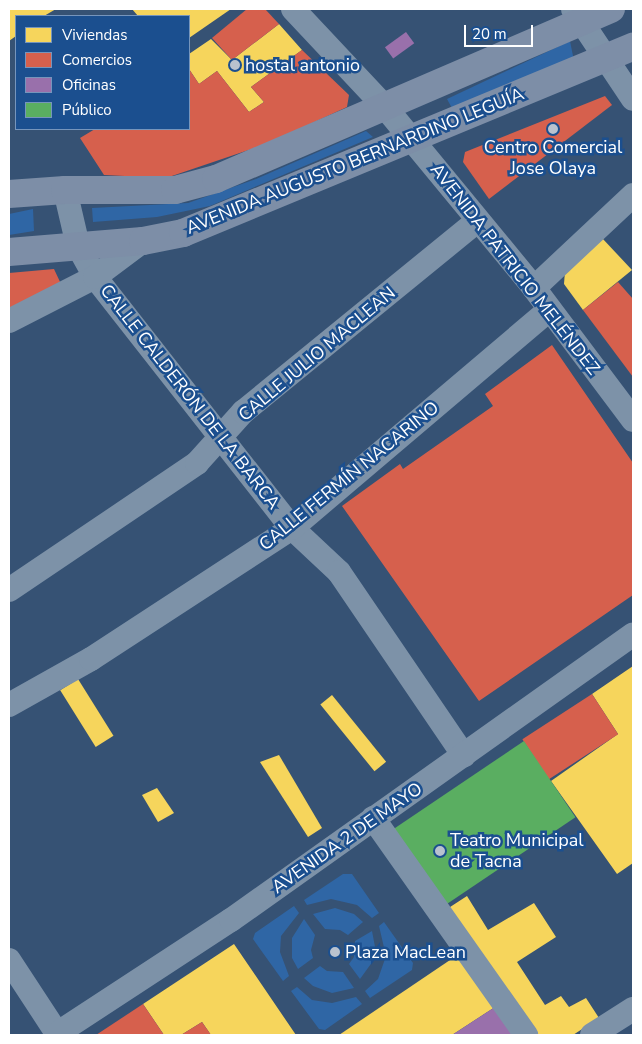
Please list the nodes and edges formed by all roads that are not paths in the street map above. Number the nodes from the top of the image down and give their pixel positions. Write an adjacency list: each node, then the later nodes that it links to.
1 (293, 9): 7 (street, AVENIDA PATRICIO MELÉNDEZ)
2 (611, 9): 3 (main road, AVENIDA AUGUSTO BERNARDINO LEGUÍA)
3 (577, 16): 5 (street); 7 (main road, AVENIDA AUGUSTO BERNARDINO LEGUÍA)
4 (633, 47): 5 (main road, AVENIDA AUGUSTO BERNARDINO LEGUÍA)
5 (606, 59): 6 (street); 8 (main road, AVENIDA AUGUSTO BERNARDINO LEGUÍA)
6 (633, 99)
7 (385, 107): 8 (street, AVENIDA PATRICIO MELÉNDEZ); 9 (main road, AVENIDA AUGUSTO BERNARDINO LEGUÍA)
8 (410, 137): 12 (street, AVENIDA PATRICIO MELÉNDEZ); 13 (main road, AVENIDA AUGUSTO BERNARDINO LEGUÍA)
9 (65, 190): 10 (main road, AVENIDA AUGUSTO BERNARDINO LEGUÍA); 14 (street, CALLE CALDERÓN DE LA BARCA)
10 (9, 194)
11 (633, 195): 17 (street)
12 (478, 220): 17 (street, AVENIDA PATRICIO MELÉNDEZ); 21 (street, CALLE JULIO MACLEAN)
13 (143, 241): 14 (main road, AVENIDA AUGUSTO BERNARDINO LEGUÍA); 16 (street)
14 (78, 246): 15 (main road, AVENIDA AUGUSTO BERNARDINO LEGUÍA); 16 (street, CALLE CALDERÓN DE LA BARCA)
15 (9, 252)
16 (95, 277): 19 (street); 21 (street, CALLE CALDERÓN DE LA BARCA)
17 (534, 288): 18 (street, AVENIDA PATRICIO MELÉNDEZ)
18 (550, 309): 20 (street, AVENIDA PATRICIO MELÉNDEZ); 22 (street, CALLE FERMÍN NACARINO)
19 (9, 321)
20 (633, 420)
21 (222, 435): 22 (street, CALLE CALDERÓN DE LA BARCA); 23 (street, CALLE JULIO MACLEAN)
22 (292, 528): 25 (street, CALLE FERMÍN NACARINO); 26 (street, CALLE CALDERÓN DE LA BARCA)
23 (9, 590)
24 (633, 634): 26 (street, AVENIDA 2 DE MAYO)
25 (9, 705)
26 (464, 756): 27 (street, AVENIDA 2 DE MAYO)
27 (373, 818): 30 (street, AVENIDA 2 DE MAYO); 31 (street)
28 (9, 960): 30 (street)
29 (633, 1009): 32 (street)
30 (57, 1035)
31 (526, 1035)
32 (592, 1035)

